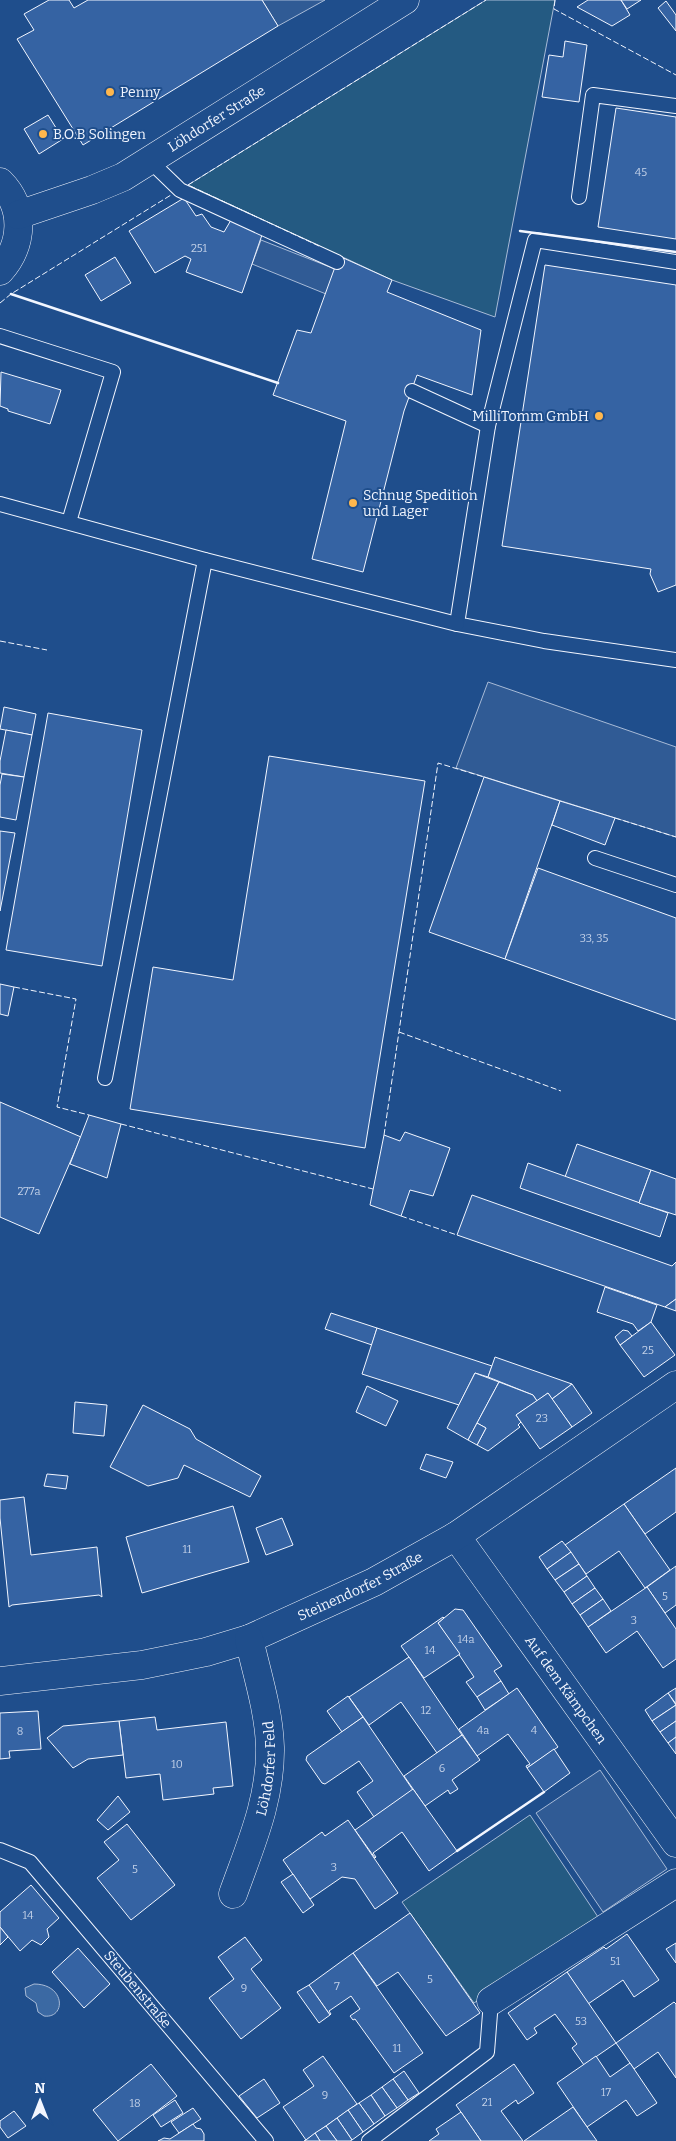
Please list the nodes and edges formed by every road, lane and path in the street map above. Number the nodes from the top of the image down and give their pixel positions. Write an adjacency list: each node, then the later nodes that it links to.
1 (405, 0): 3 (street, Löhdorfer Straße)
2 (676, 106): 5 (lane)
3 (149, 160): 6 (street, Löhdorfer Straße); 7 (lane)
4 (0, 182): 6 (street)
5 (580, 197)
6 (18, 215): 9 (street)
7 (337, 262)
8 (676, 262): 12 (lane)
9 (0, 271)
10 (0, 336): 14 (lane)
11 (412, 391): 12 (lane)
12 (488, 426): 16 (lane)
13 (0, 504): 14 (lane)
14 (69, 522): 15 (lane)
15 (205, 560): 16 (lane); 20 (lane)
16 (457, 624): 17 (lane)
17 (676, 660)
18 (596, 858): 19 (lane)
19 (676, 885)
20 (105, 1078)
21 (676, 1385): 22 (street, Steinendorfer Straße)
22 (456, 1536): 23 (street, Steinendorfer Straße); 25 (street, Auf dem Kämpchen)
23 (249, 1638): 24 (street, Steinendorfer Straße); 28 (street, Löhdorfer Feld)
24 (0, 1681)
25 (676, 1843)
26 (0, 1850): 30 (lane, Steubenstraße)
27 (676, 1883): 29 (street)
28 (233, 1894)
29 (491, 2001): 31 (lane)
30 (266, 2141)
31 (369, 2141)

